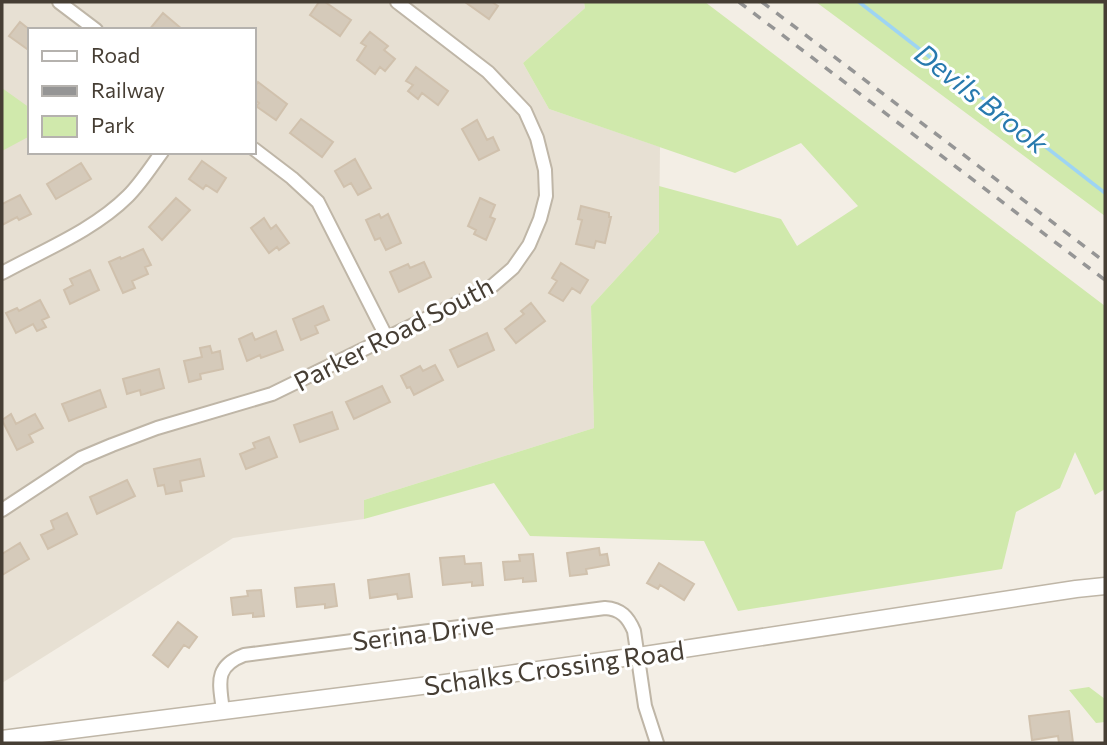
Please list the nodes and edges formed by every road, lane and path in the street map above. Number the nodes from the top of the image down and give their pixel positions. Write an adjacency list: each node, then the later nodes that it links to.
1 (59, 2): 3 (street)
2 (397, 2): 7 (street, Parker Road South)
3 (93, 28)
4 (256, 151): 7 (street)
5 (160, 154): 6 (street)
6 (2, 273)
7 (387, 338): 8 (street, Parker Road South)
8 (2, 510)
9 (1105, 586): 10 (street, Schalks Crossing Road)
10 (638, 656): 11 (street, Schalks Crossing Road); 11 (street, Serina Drive); 13 (street)
11 (223, 711): 12 (street, Schalks Crossing Road)
12 (2, 739)
13 (657, 743)

